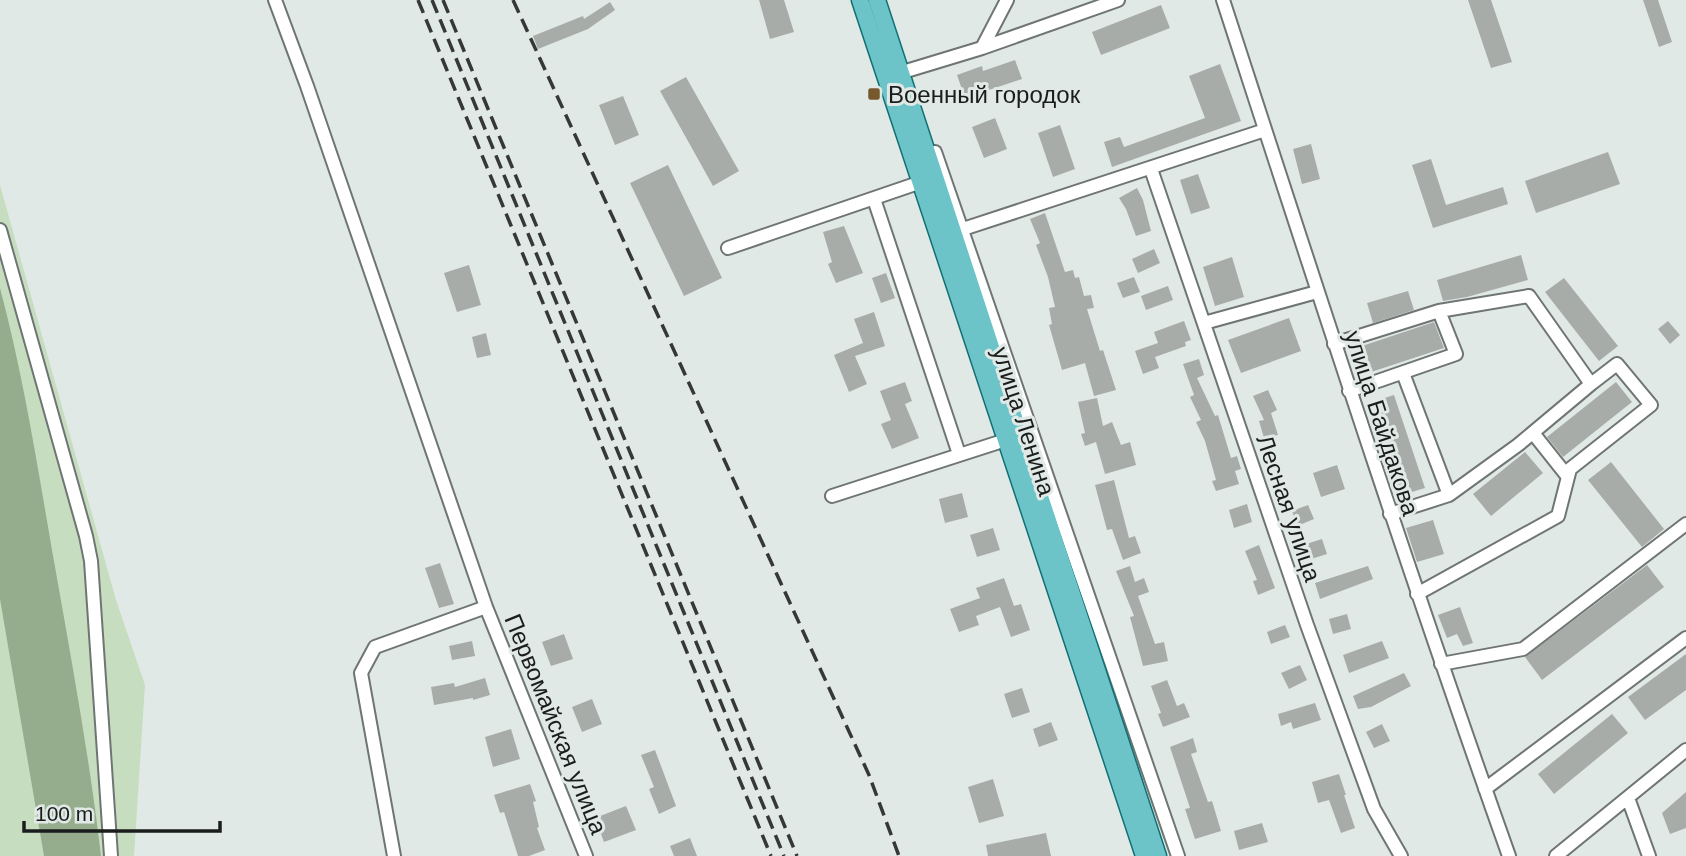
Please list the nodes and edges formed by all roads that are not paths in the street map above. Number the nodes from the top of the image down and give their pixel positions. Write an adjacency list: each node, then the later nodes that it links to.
1 (275, 0): 33 (street, Первомайская улица)
2 (860, 0): 8 (main road, улица Ленина)
3 (877, 0): 8 (main road, улица Ленина)
4 (1007, 0): 7 (street)
5 (1118, 0): 7 (street)
6 (1223, 0): 10 (street, улица Байдакова)
7 (982, 48): 8 (street)
8 (893, 75): 12 (main road, улица Ленина)
9 (923, 121): 14 (street, улица Ленина)
10 (1265, 130): 11 (street); 17 (street, улица Байдакова)
11 (1152, 169): 14 (street); 19 (street, Лесная улица)
12 (928, 180): 13 (street); 25 (main road, улица Ленина)
13 (874, 199): 16 (street); 26 (street)
14 (963, 229): 44 (street, улица Ленина)
15 (0, 230): 39 (street)
16 (728, 248)
17 (1317, 292): 19 (street); 20 (street, улица Байдакова)
18 (1439, 311): 20 (street); 21 (street); 22 (street)
19 (1204, 323): 45 (street, Лесная улица)
20 (1334, 344): 23 (street, улица Байдакова)
21 (1403, 373): 23 (street); 28 (street)
22 (1591, 384): 24 (street); 27 (street)
23 (1349, 391): 30 (street, улица Байдакова)
24 (1532, 433): 27 (street); 28 (street)
25 (1013, 438): 26 (street); 42 (main road, улица Ленина); 43 (main road, улица Ленина)
26 (959, 454): 29 (street)
27 (1568, 477): 32 (street)
28 (1449, 495): 30 (street)
29 (832, 496)
30 (1390, 513): 32 (street, улица Байдакова)
31 (1686, 524): 35 (street)
32 (1417, 594): 35 (street, улица Байдакова)
33 (486, 607): 40 (street); 41 (street, Первомайская улица)
34 (1686, 638): 37 (street)
35 (1441, 664): 37 (street, улица Байдакова)
36 (1686, 750): 38 (street)
37 (1485, 789): 46 (street, улица Байдакова)
38 (1628, 798): 47 (street); 48 (street)
39 (111, 856)
40 (394, 856)
41 (586, 856)
42 (1144, 856)
43 (1158, 856)
44 (1178, 856)
45 (1401, 856)
46 (1509, 856)
47 (1556, 856)
48 (1648, 856)

